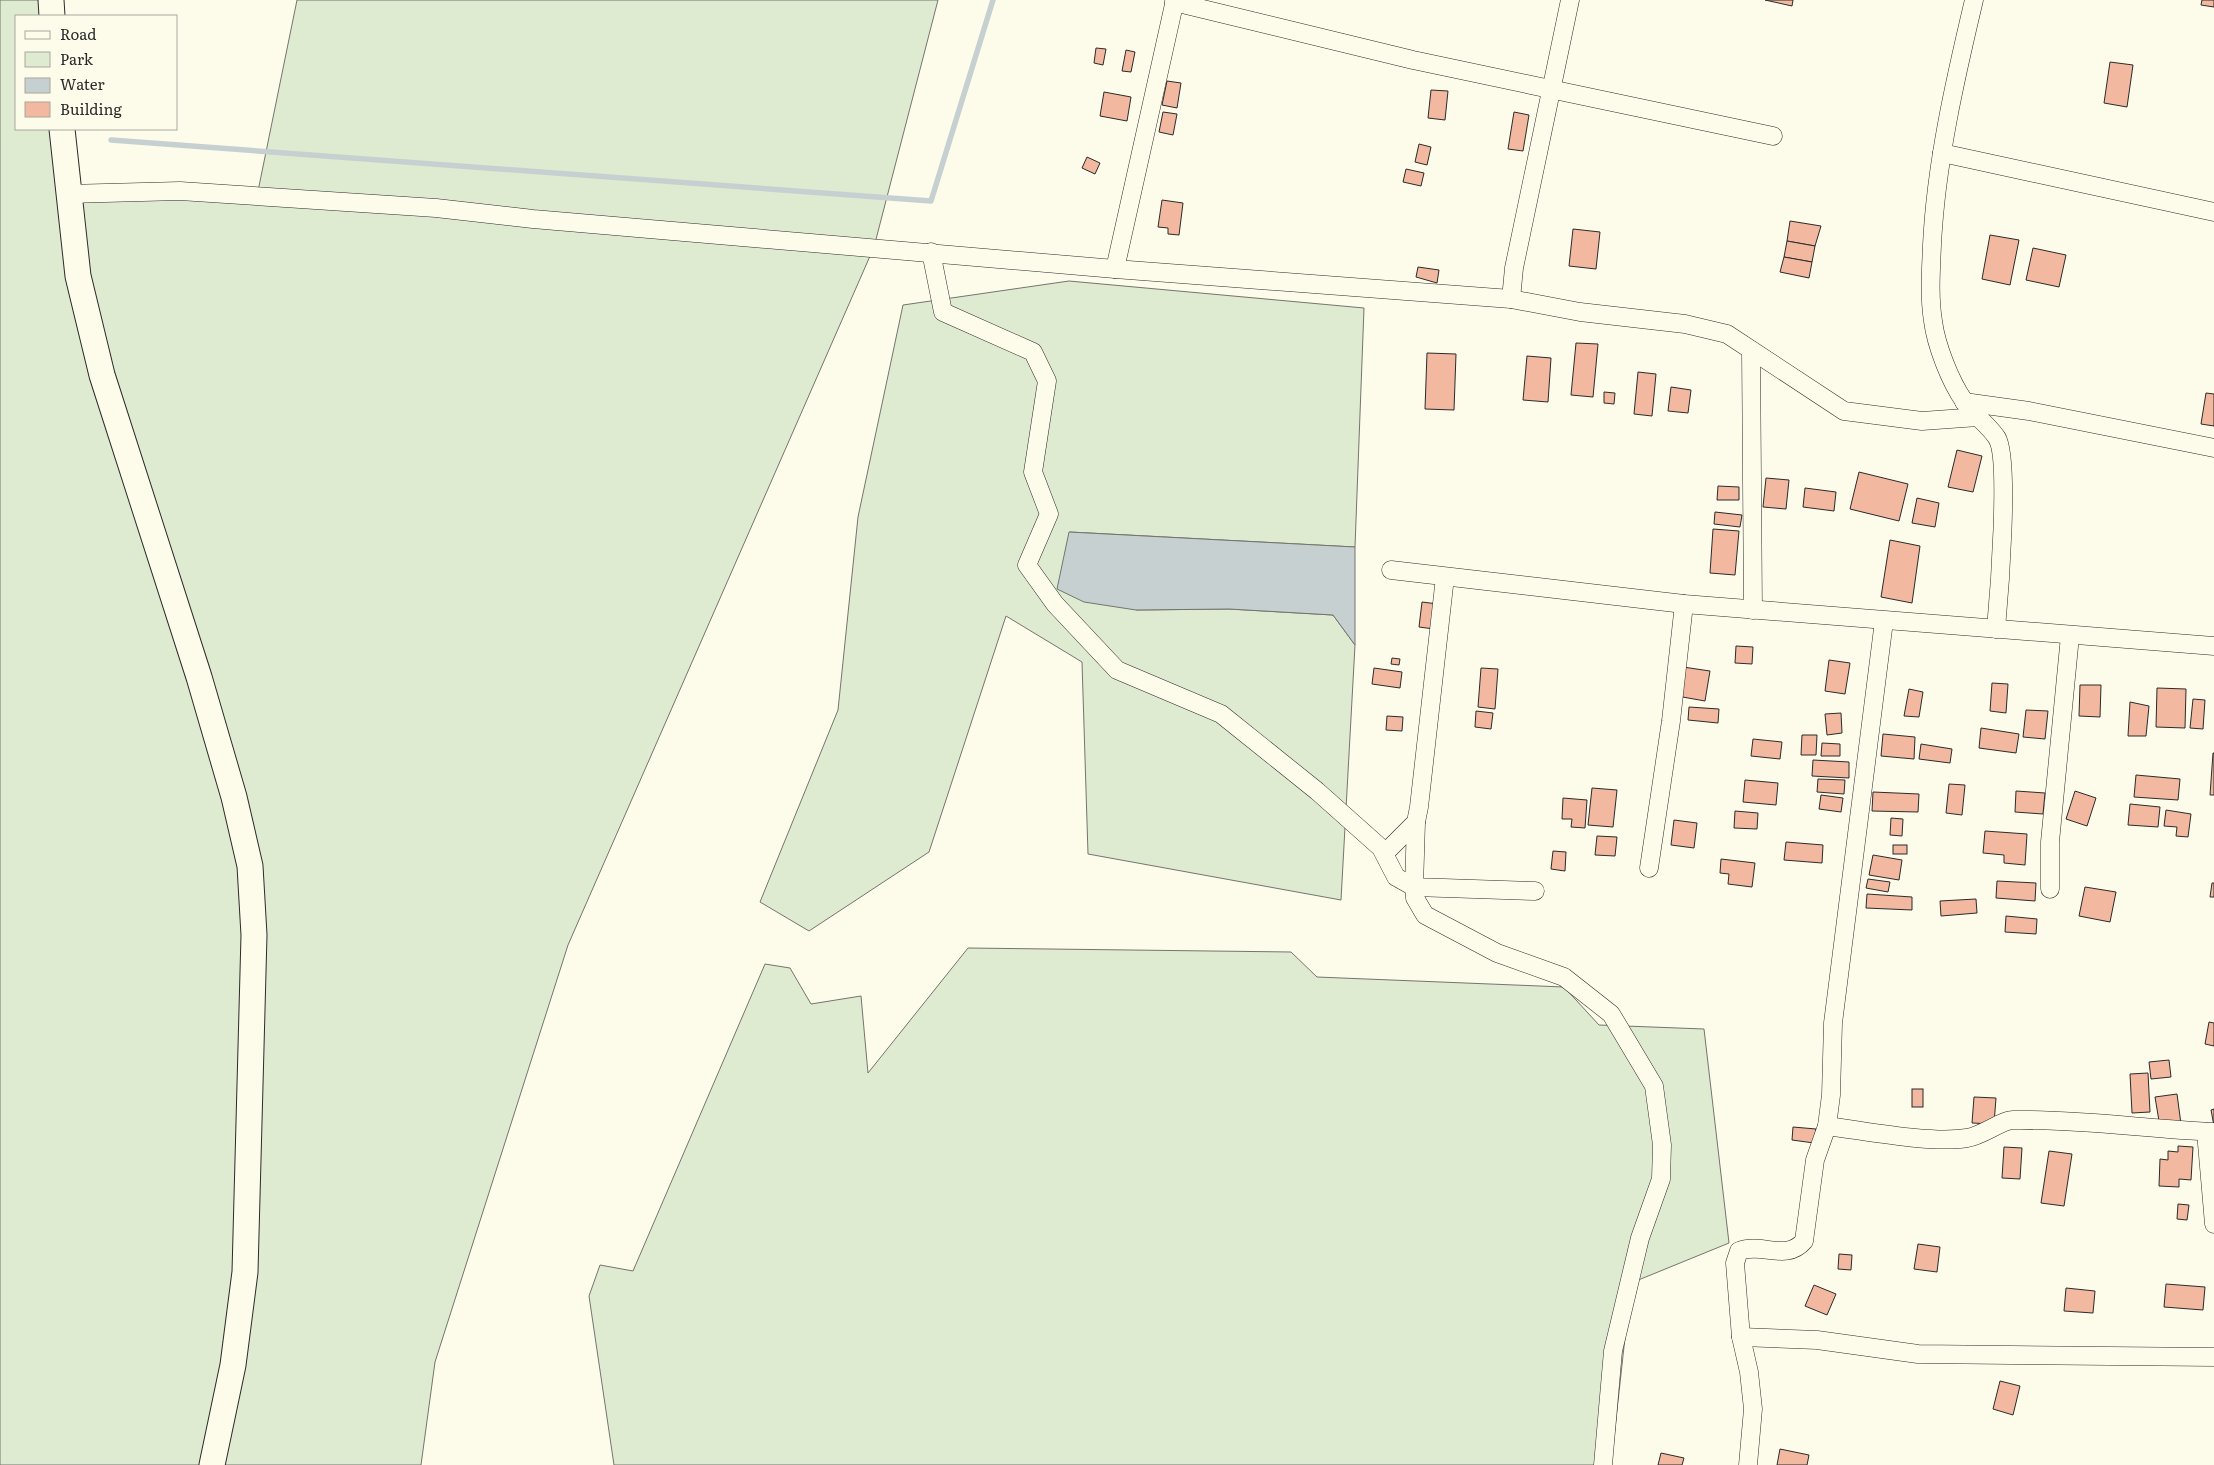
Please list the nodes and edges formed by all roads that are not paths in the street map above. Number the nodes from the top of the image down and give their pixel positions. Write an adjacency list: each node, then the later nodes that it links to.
1 (51, 0): 5 (main road)
2 (1570, 0): 6 (street)
3 (1974, 0): 9 (street)
4 (1175, 1): 6 (street); 13 (street)
5 (52, 15)
6 (1552, 89): 8 (street); 14 (street)
7 (62, 130): 10 (main road)
8 (1773, 136)
9 (1942, 153): 11 (street); 16 (street)
10 (67, 194): 12 (street); 38 (main road)
11 (2214, 212)
12 (930, 252): 13 (street); 28 (street)
13 (1115, 270): 14 (street)
14 (1511, 299): 15 (street)
15 (1751, 350): 17 (street); 22 (street)
16 (1964, 402): 17 (street); 18 (street)
17 (1978, 417): 24 (street)
18 (2214, 448)
19 (1391, 570): 20 (street)
20 (1445, 576): 21 (street); 27 (street)
21 (1684, 604): 22 (street); 29 (street)
22 (1753, 610): 23 (street)
23 (1884, 621): 24 (street); 33 (street)
24 (1996, 629): 25 (street)
25 (2070, 636): 26 (street); 31 (street)
26 (2214, 646)
27 (1416, 822): 28 (street); 30 (street)
28 (1385, 853): 30 (street)
29 (1649, 868)
30 (1414, 887): 32 (street); 39 (street)
31 (2050, 889)
32 (1535, 891)
33 (1827, 1126): 34 (street); 36 (street)
34 (2210, 1132): 35 (street)
35 (2214, 1224)
36 (1741, 1337): 37 (street); 40 (street)
37 (2214, 1357)
38 (212, 1465)
39 (1603, 1465)
40 (1748, 1465)

